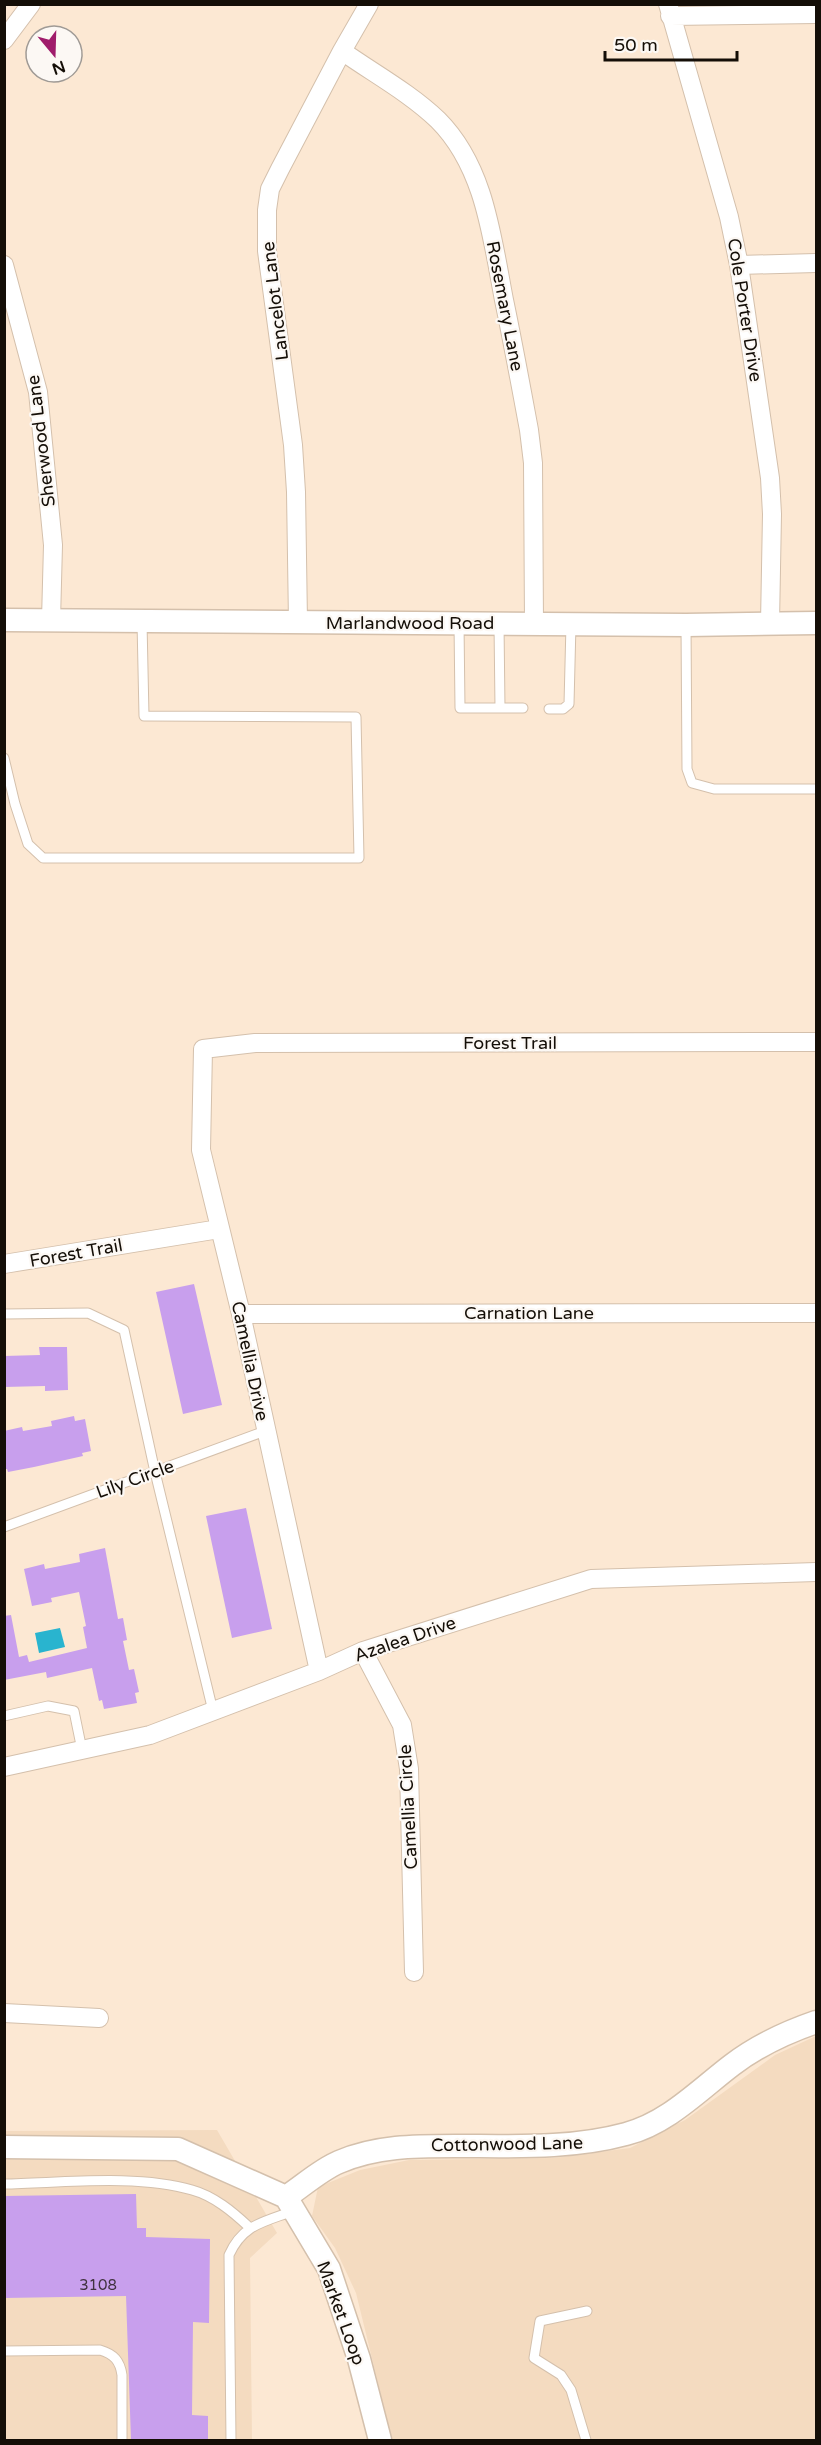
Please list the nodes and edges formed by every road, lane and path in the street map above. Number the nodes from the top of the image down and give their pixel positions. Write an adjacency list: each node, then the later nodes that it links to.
1 (32, 4): 5 (street)
2 (369, 4): 6 (street, Lancelot Lane)
3 (669, 10): 4 (street); 9 (street, Cole Porter Drive)
4 (816, 14)
5 (4, 40)
6 (342, 51): 13 (street, Lancelot Lane); 16 (street, Rosemary Lane)
7 (816, 263): 9 (street)
8 (4, 265): 11 (street, Sherwood Lane)
9 (739, 265): 17 (street, Cole Porter Drive)
10 (4, 620): 11 (street, Marlandwood Road)
11 (51, 620): 12 (street, Marlandwood Road)
12 (142, 620): 13 (street, Marlandwood Road); 24 (lane)
13 (298, 622): 14 (street, Marlandwood Road)
14 (459, 623): 15 (street, Marlandwood Road); 21 (lane)
15 (499, 623): 16 (street, Marlandwood Road); 21 (lane)
16 (534, 623): 19 (street, Marlandwood Road)
17 (770, 623): 18 (street, Marlandwood Road); 20 (street, Marlandwood Road)
18 (816, 623)
19 (571, 624): 20 (street, Marlandwood Road); 23 (lane)
20 (686, 625): 25 (lane)
21 (500, 708): 22 (lane)
22 (523, 708)
23 (549, 709)
24 (4, 758)
25 (816, 789)
26 (816, 1042): 27 (street, Forest Trail)
27 (203, 1049): 28 (street, Camellia Drive)
28 (219, 1229): 29 (street, Forest Trail); 32 (street, Camellia Drive)
29 (4, 1264)
30 (816, 1313): 32 (street, Carnation Lane)
31 (4, 1314): 34 (lane)
32 (241, 1314): 33 (street, Camellia Drive)
33 (265, 1431): 34 (lane, Lily Circle); 38 (street, Camellia Drive)
34 (155, 1472): 35 (lane, Lily Circle); 39 (lane)
35 (4, 1527)
36 (816, 1572): 37 (street, Azalea Drive)
37 (363, 1651): 38 (street, Azalea Drive); 43 (street, Camellia Circle)
38 (319, 1671): 39 (street, Azalea Drive)
39 (213, 1711): 41 (street, Azalea Drive)
40 (4, 1716): 41 (lane)
41 (82, 1750): 42 (street, Azalea Drive)
42 (4, 1767)
43 (414, 1972)
44 (4, 2013): 45 (street)
45 (99, 2018)
46 (816, 2022): 49 (street, Cottonwood Lane)
47 (4, 2146): 49 (street)
48 (4, 2184): 50 (lane)
49 (290, 2204): 50 (lane); 55 (street, Market Loop)
50 (249, 2227): 54 (lane)
51 (587, 2311): 56 (lane)
52 (4, 2351): 53 (lane)
53 (122, 2440)
54 (231, 2440)
55 (380, 2440)
56 (586, 2440)

